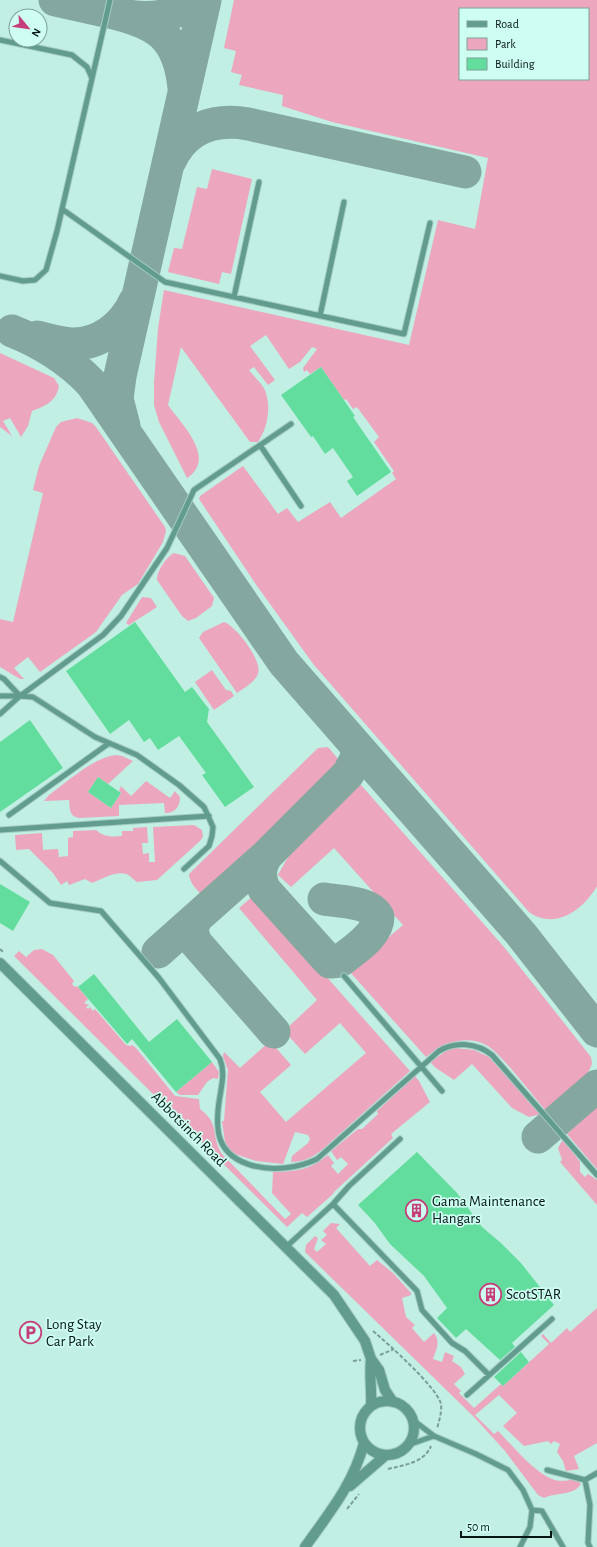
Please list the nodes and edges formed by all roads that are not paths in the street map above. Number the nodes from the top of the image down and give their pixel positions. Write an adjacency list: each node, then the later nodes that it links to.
1 (110, 0): 3 (lane)
2 (0, 40): 3 (lane)
3 (92, 78): 6 (lane)
4 (259, 182): 9 (lane)
5 (344, 202): 10 (lane)
6 (62, 209): 8 (lane); 9 (lane)
7 (430, 223): 10 (lane)
8 (0, 276)
9 (234, 297): 10 (lane)
10 (320, 316)
11 (291, 424): 12 (lane)
12 (260, 445): 13 (lane); 16 (lane)
13 (301, 506)
14 (0, 678): 16 (lane)
15 (0, 696): 16 (lane)
16 (20, 696): 17 (lane); 18 (lane)
17 (0, 714)
18 (108, 744): 19 (lane); 20 (lane)
19 (9, 815)
20 (209, 816): 21 (lane); 23 (lane)
21 (0, 830)
22 (0, 861): 26 (lane)
23 (184, 869)
24 (0, 963): 31 (street, Abbotsinch Road)
25 (344, 976): 26 (lane)
26 (420, 1067): 27 (lane); 29 (lane)
27 (442, 1091)
28 (400, 1139): 30 (lane)
29 (597, 1175)
30 (333, 1204): 31 (lane); 34 (lane)
31 (286, 1247): 33 (street, Abbotsinch Road)
32 (552, 1319): 34 (lane)
33 (371, 1359): 36 (street); 37 (street)
34 (489, 1375): 35 (lane)
35 (467, 1395)
36 (393, 1402): 37 (street); 38 (street)
37 (371, 1405): 40 (street)
38 (413, 1420): 39 (lane); 41 (street)
39 (434, 1436): 41 (lane); 47 (lane)
40 (364, 1443): 42 (street); 46 (street)
41 (408, 1445): 42 (street)
42 (386, 1456): 46 (street)
43 (547, 1470): 45 (lane)
44 (597, 1473): 45 (lane)
45 (585, 1480): 51 (lane)
46 (346, 1490): 48 (street)
47 (532, 1510): 49 (lane); 50 (lane)
48 (304, 1547)
49 (520, 1547)
50 (563, 1547)
51 (590, 1547)

